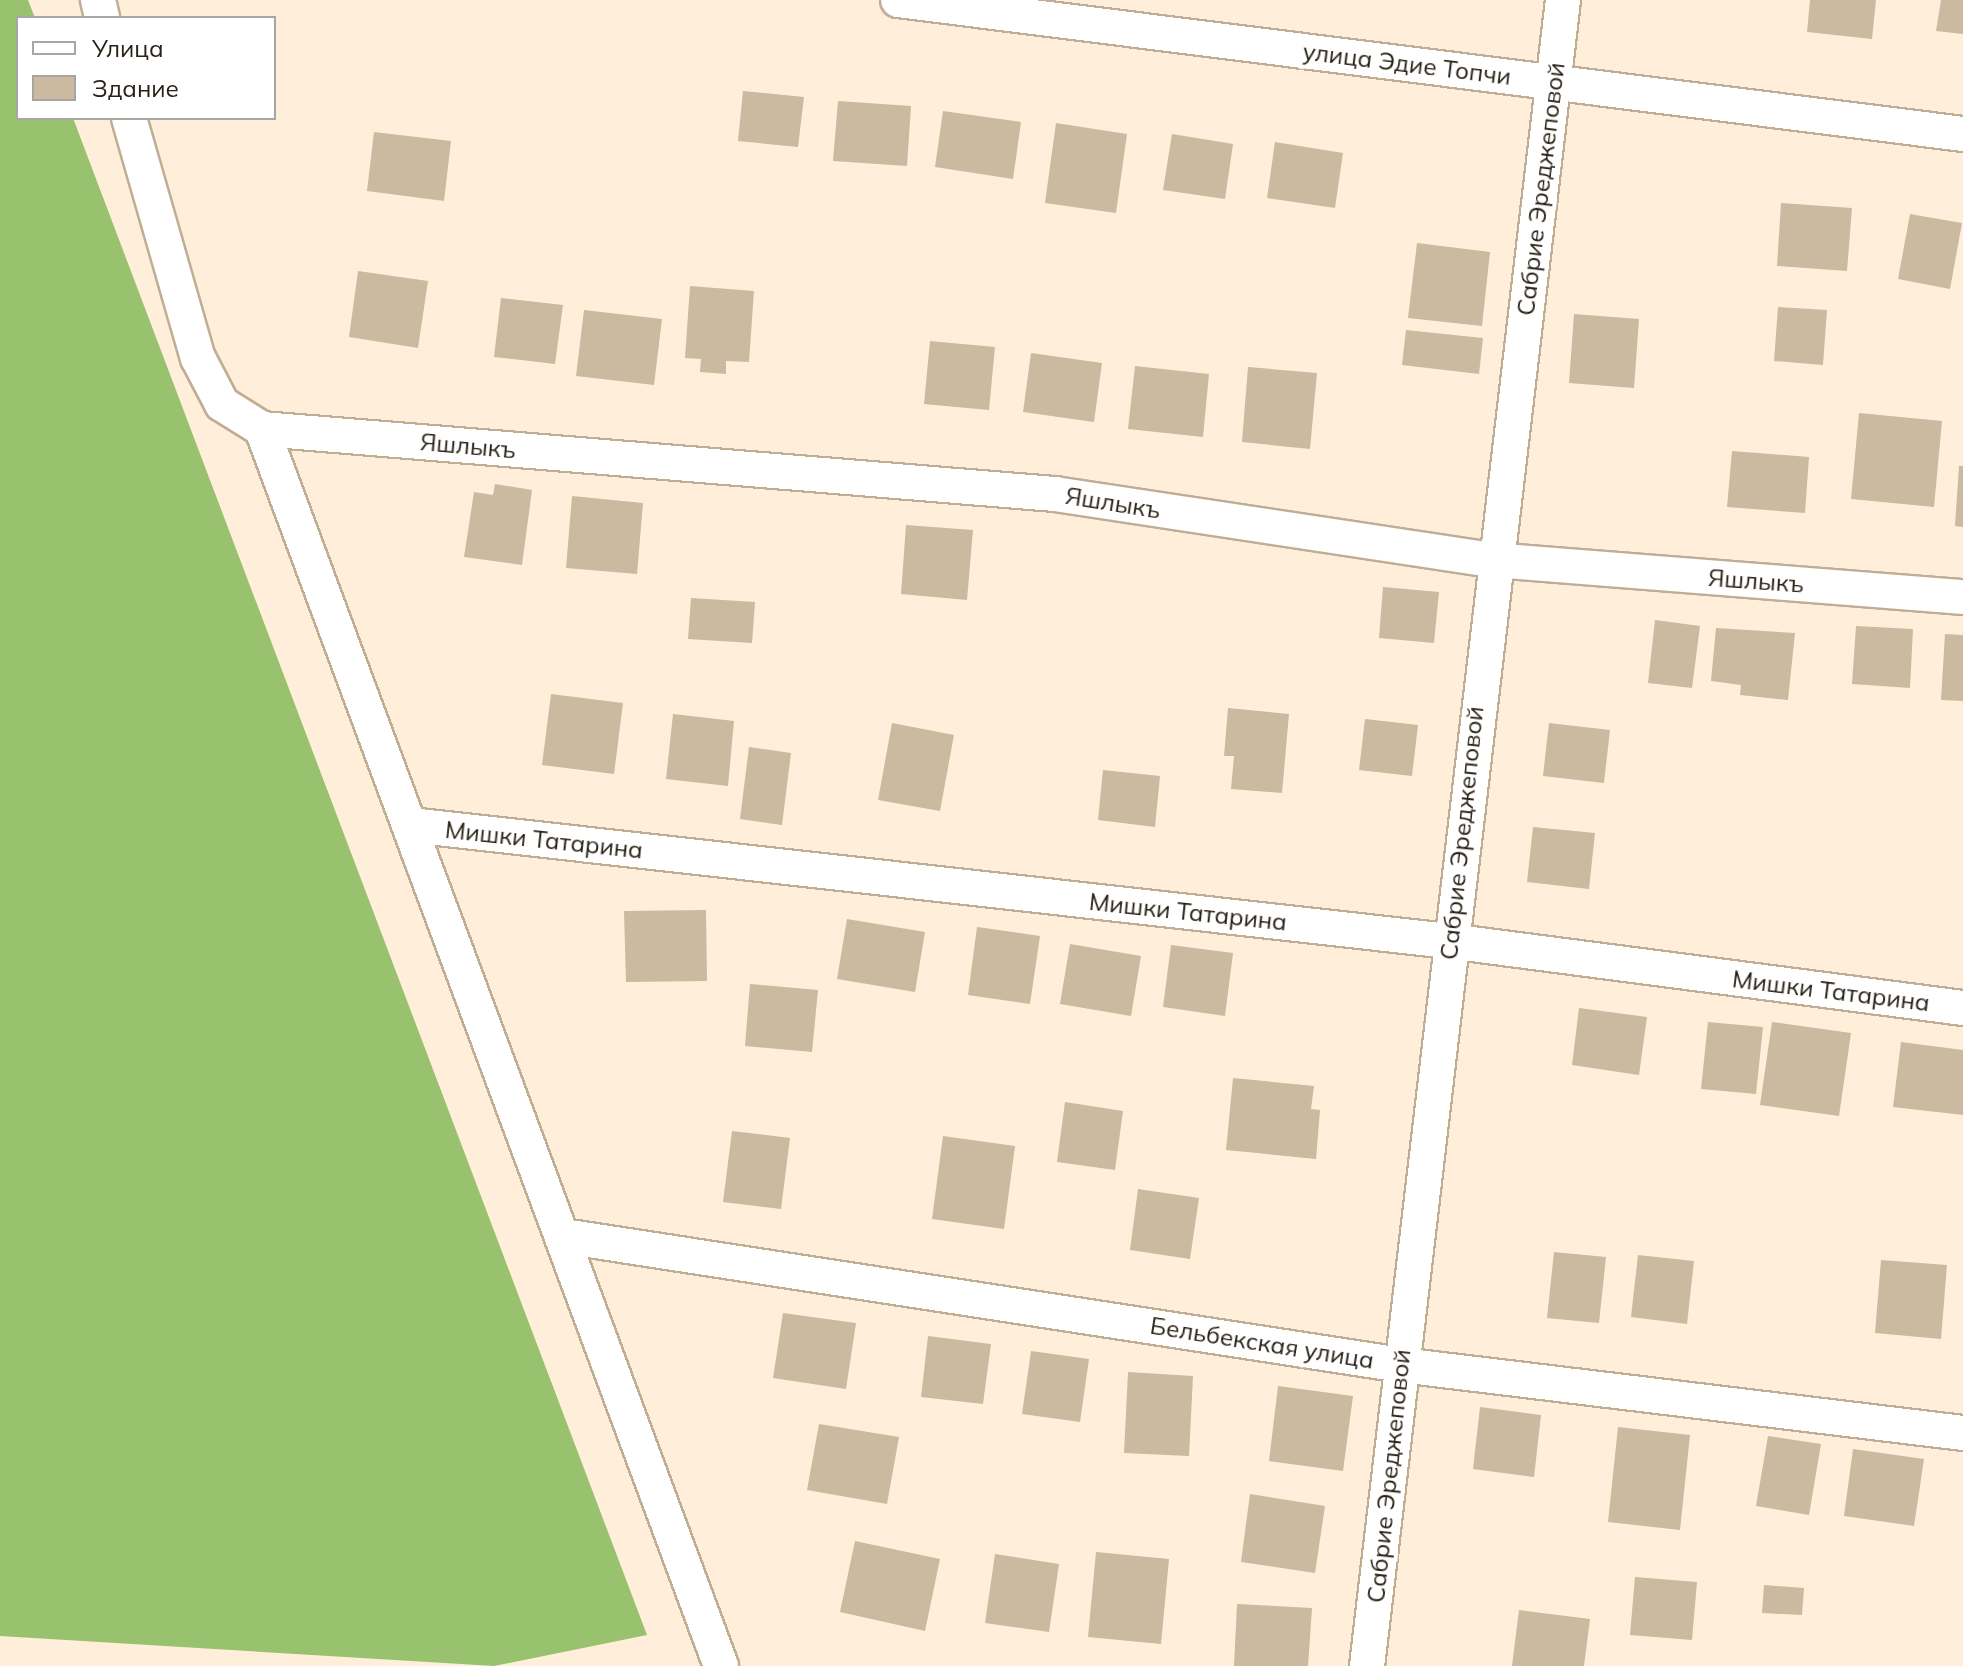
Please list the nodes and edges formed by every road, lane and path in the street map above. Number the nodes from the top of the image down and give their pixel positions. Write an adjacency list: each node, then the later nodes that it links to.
1 (898, 0): 3 (street, улица Эдие Топчи)
2 (1563, 0): 3 (street, Сабрие Эреджеповой)
3 (1555, 83): 5 (street, улица Эдие Топчи); 7 (street, Сабрие Эреджеповой)
4 (130, 120): 6 (street)
5 (1963, 134)
6 (262, 429): 7 (street, Яшлыкъ); 9 (street)
7 (1492, 560): 8 (street, Яшлыкъ); 10 (street, Сабрие Эреджеповой)
8 (1963, 597)
9 (411, 825): 10 (street, Мишки Татарина); 12 (street)
10 (1449, 941): 11 (street, Мишки Татарина); 13 (street, Сабрие Эреджеповой)
11 (1963, 1008)
12 (563, 1236): 13 (street, Бельбекская улица); 15 (street)
13 (1401, 1365): 14 (street, Бельбекская улица); 16 (street, Сабрие Эреджеповой)
14 (1963, 1433)
15 (721, 1666)
16 (1367, 1666)

